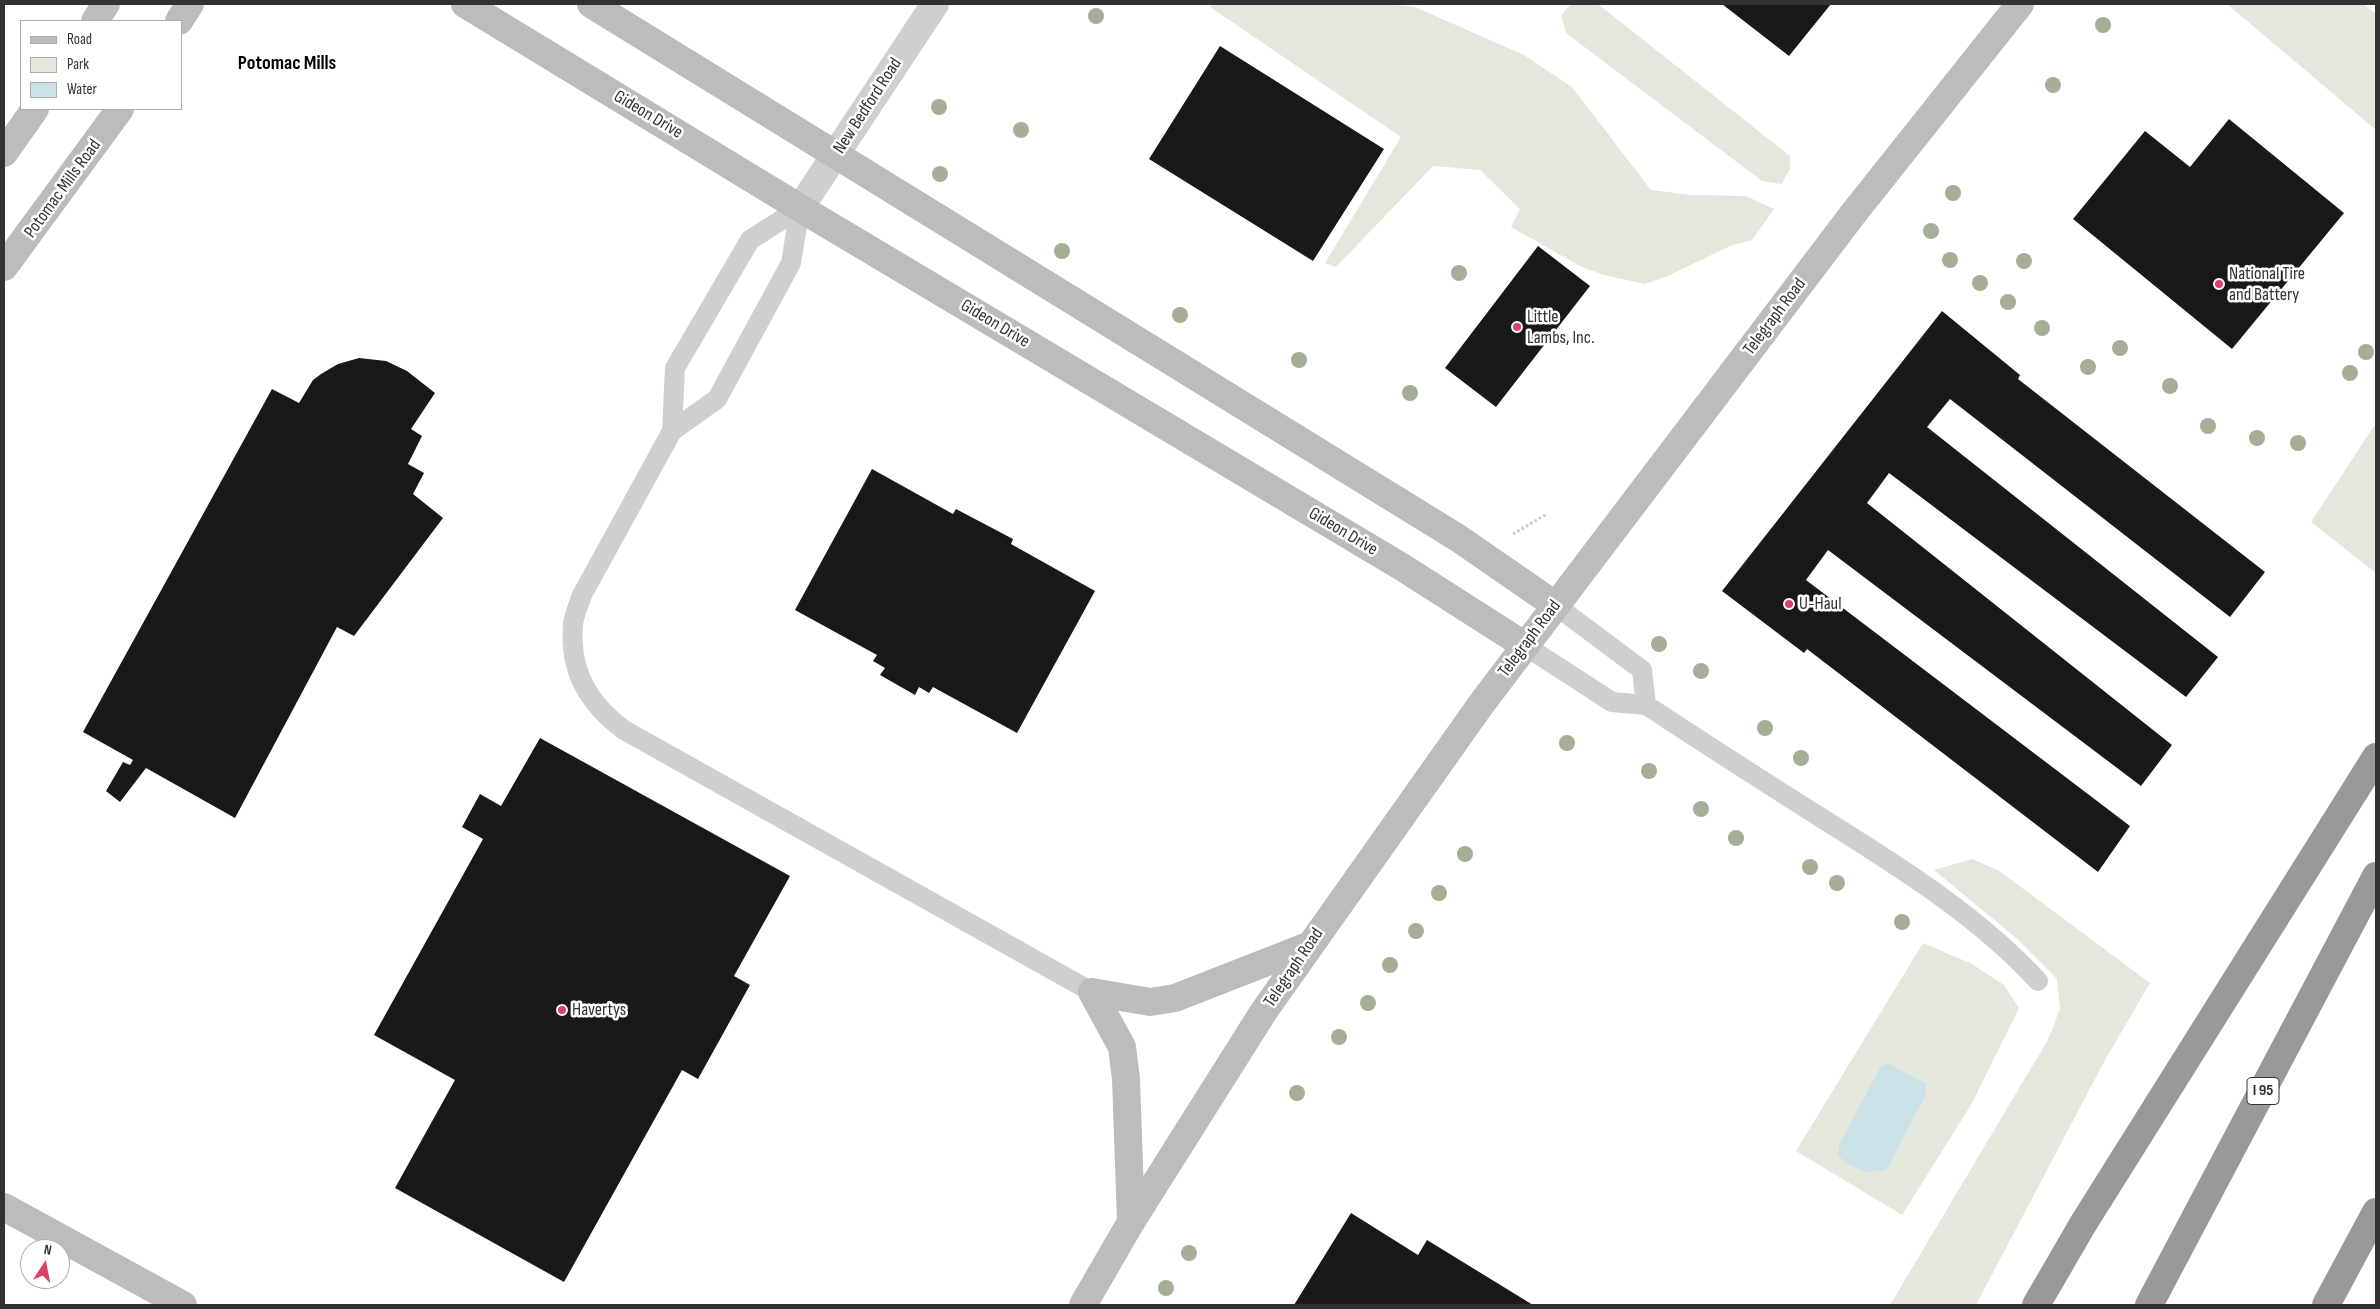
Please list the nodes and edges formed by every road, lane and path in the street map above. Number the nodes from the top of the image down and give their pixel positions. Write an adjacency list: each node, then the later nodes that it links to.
1 (106, 4): 7 (street)
2 (190, 4): 8 (street)
3 (465, 4): 13 (street, Gideon Drive)
4 (591, 4): 12 (street)
5 (935, 4): 12 (street, New Bedford Road)
6 (2020, 4): 18 (street, Telegraph Road)
7 (96, 20)
8 (180, 20)
9 (34, 110): 11 (street)
10 (119, 110): 14 (street, Potomac Mills Road)
11 (4, 153)
12 (836, 155): 13 (street, New Bedford Road); 18 (street)
13 (800, 208): 15 (lane); 15 (lane); 19 (street, Gideon Drive)
14 (4, 268)
15 (672, 430): 25 (lane)
16 (1547, 514): 17 (path)
17 (1512, 534)
18 (1555, 605): 19 (street, Telegraph Road); 20 (lane)
19 (1524, 645): 20 (lane); 23 (street, Telegraph Road)
20 (1646, 705): 24 (lane)
21 (2376, 757): 31 (highway)
22 (2376, 876): 32 (highway, I 95)
23 (1308, 946): 25 (street); 28 (street, Telegraph Road)
24 (2038, 981)
25 (1092, 992): 28 (street)
26 (4, 1207): 29 (street)
27 (2376, 1212): 33 (highway)
28 (1131, 1222): 30 (street, Telegraph Road)
29 (183, 1305)
30 (1083, 1305)
31 (2036, 1305)
32 (2149, 1305)
33 (2326, 1305)

